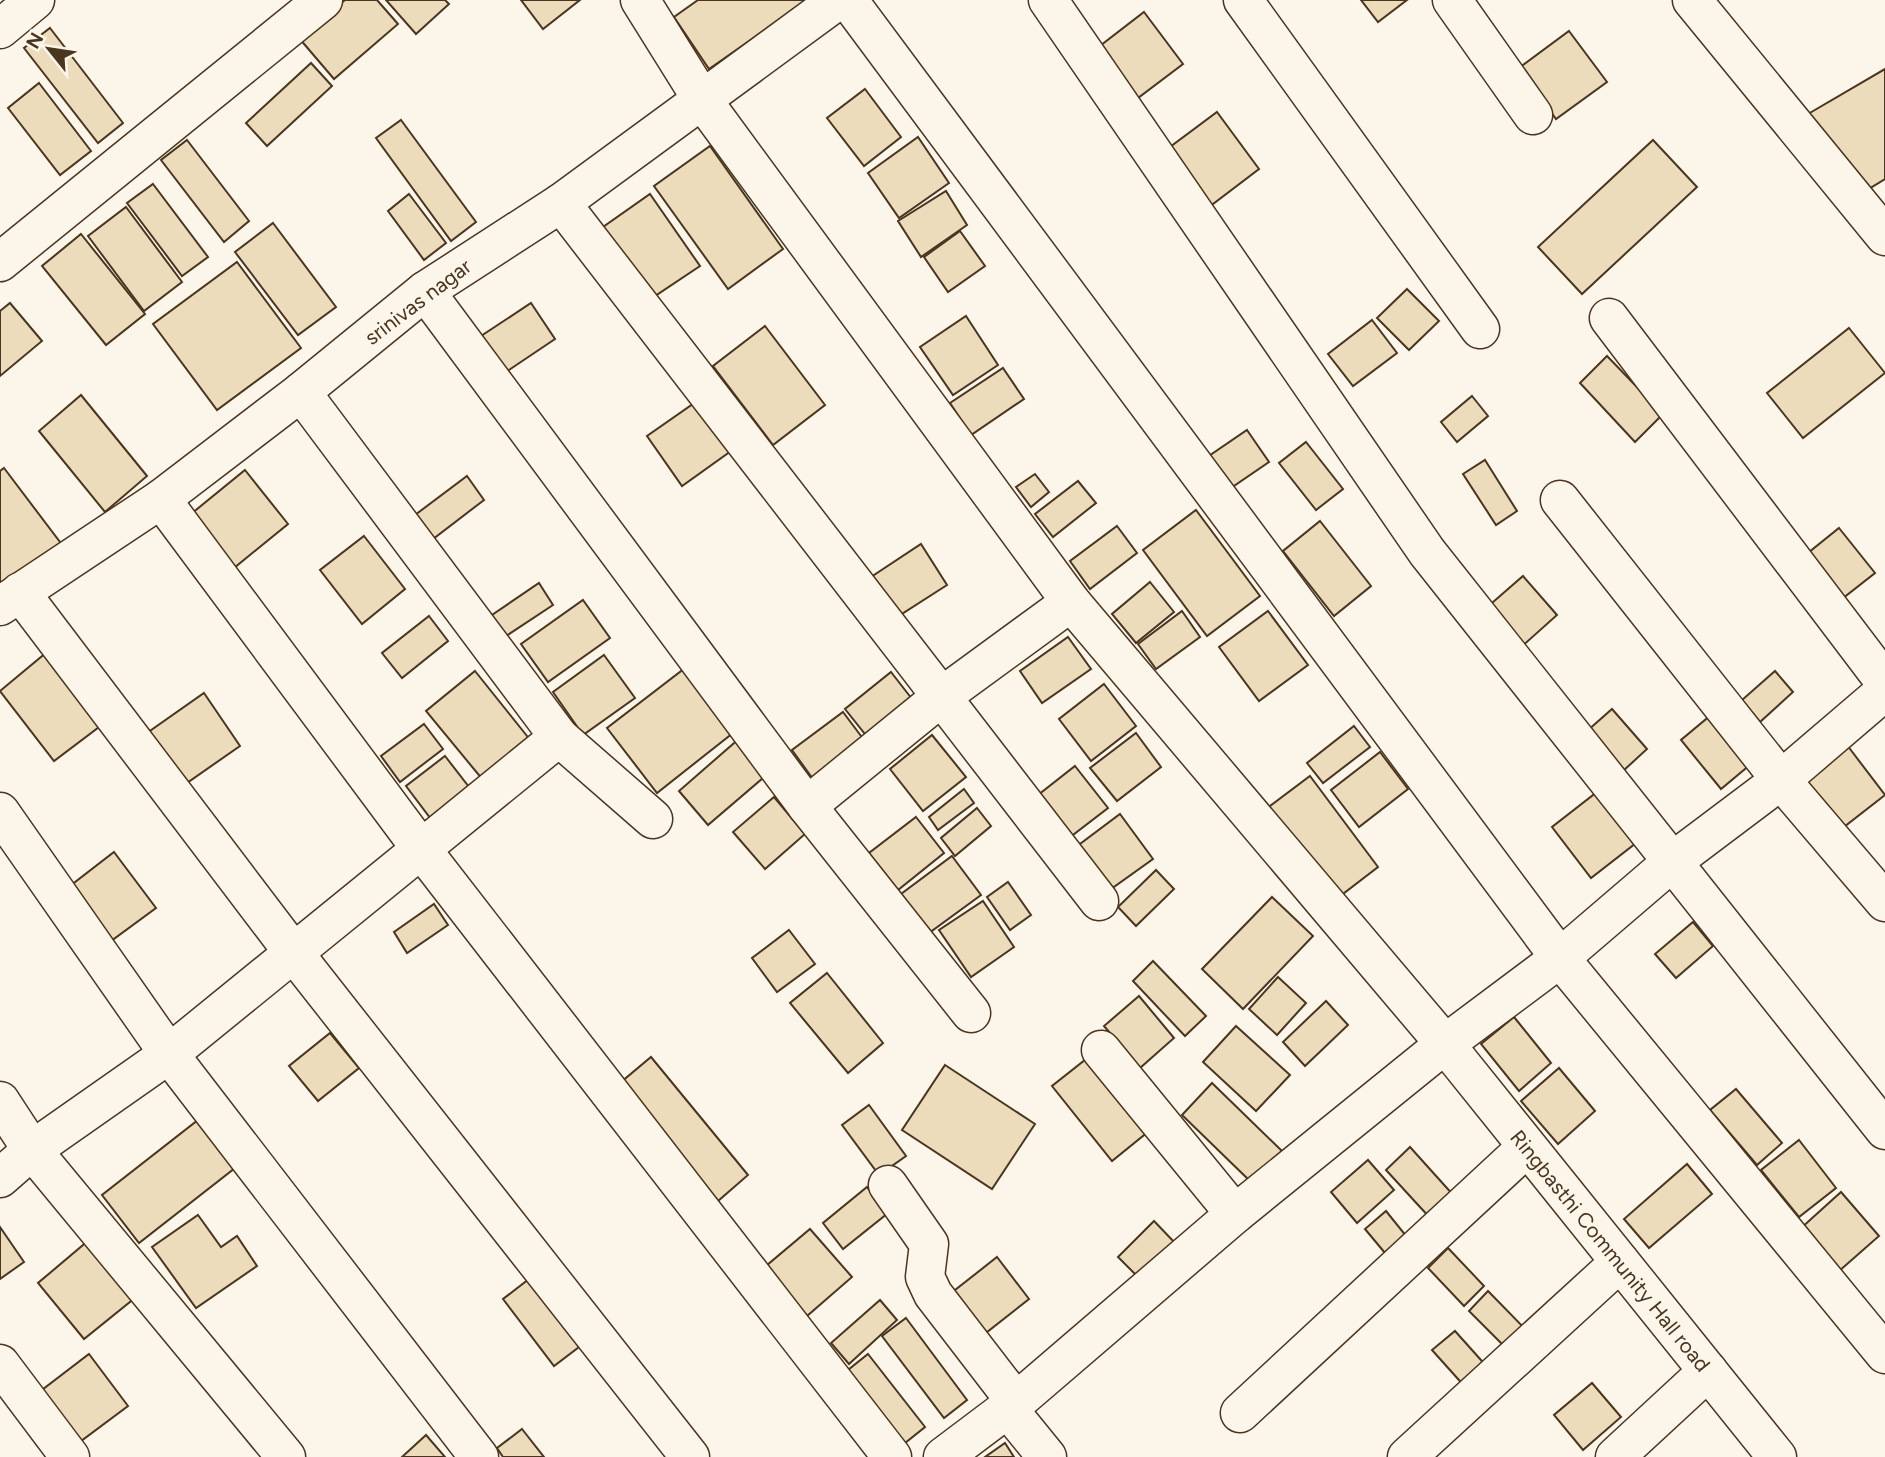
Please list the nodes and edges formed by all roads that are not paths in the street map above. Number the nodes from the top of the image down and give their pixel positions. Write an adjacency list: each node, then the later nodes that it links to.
1 (35, 0): 10 (street)
2 (323, 0): 15 (street)
3 (640, 0): 11 (street, Ringbasthi Community Hall road)
4 (838, 0): 11 (street, srinivas nagar)
5 (848, 0): 37 (street)
6 (1048, 0): 33 (street)
7 (1243, 0): 18 (street)
8 (1452, 0): 12 (street)
9 (1692, 0): 14 (street)
10 (0, 29)
11 (703, 101): 13 (street, srinivas nagar); 23 (street, Ringbasthi Community Hall road)
12 (1533, 115)
13 (561, 203): 16 (street, srinivas nagar); 26 (street)
14 (1885, 236)
15 (0, 262)
16 (425, 291): 19 (street, srinivas nagar); 29 (street)
17 (1609, 318): 24 (street)
18 (1480, 329)
19 (301, 392): 20 (street, srinivas nagar); 27 (street)
20 (161, 499): 22 (street, srinivas nagar); 32 (street)
21 (1560, 500): 28 (street)
22 (10, 599): 36 (street)
23 (1071, 602): 26 (street); 39 (street, Ringbasthi Community Hall road)
24 (1885, 682)
25 (1885, 691): 28 (street)
26 (941, 696): 29 (street); 34 (street)
27 (559, 737): 31 (street); 32 (street)
28 (1781, 780): 33 (street); 35 (street)
29 (807, 806): 38 (street)
30 (0, 812): 41 (street)
31 (653, 819)
32 (422, 850): 36 (street); 59 (street)
33 (1672, 862): 37 (street); 43 (street)
34 (1099, 901)
35 (1885, 902)
36 (293, 952): 41 (street); 58 (street)
37 (1560, 958): 39 (street); 50 (street)
38 (971, 1013)
39 (1445, 1044): 44 (street, Ringbasthi Community Hall road); 48 (street)
40 (1101, 1050): 48 (street)
41 (169, 1054): 45 (street); 57 (street)
42 (0, 1101): 45 (street)
43 (1885, 1129)
44 (1527, 1147): 49 (street, Ringbasthi Community Hall road); 54 (street)
45 (32, 1150): 46 (street); 56 (street)
46 (0, 1178)
47 (888, 1185): 53 (street)
48 (1235, 1214): 53 (street)
49 (1620, 1262): 52 (street, Ringbasthi Community Hall road); 62 (street)
50 (1885, 1354)
51 (0, 1364): 55 (street)
52 (1708, 1371): 63 (street); 64 (street, Ringbasthi Community Hall road)
53 (1012, 1405): 60 (street); 61 (street)
54 (1240, 1413)
55 (71, 1457)
56 (286, 1457)
57 (479, 1457)
58 (690, 1457)
59 (892, 1457)
60 (943, 1457)
61 (1047, 1457)
62 (1407, 1457)
63 (1615, 1457)
64 (1777, 1457)

